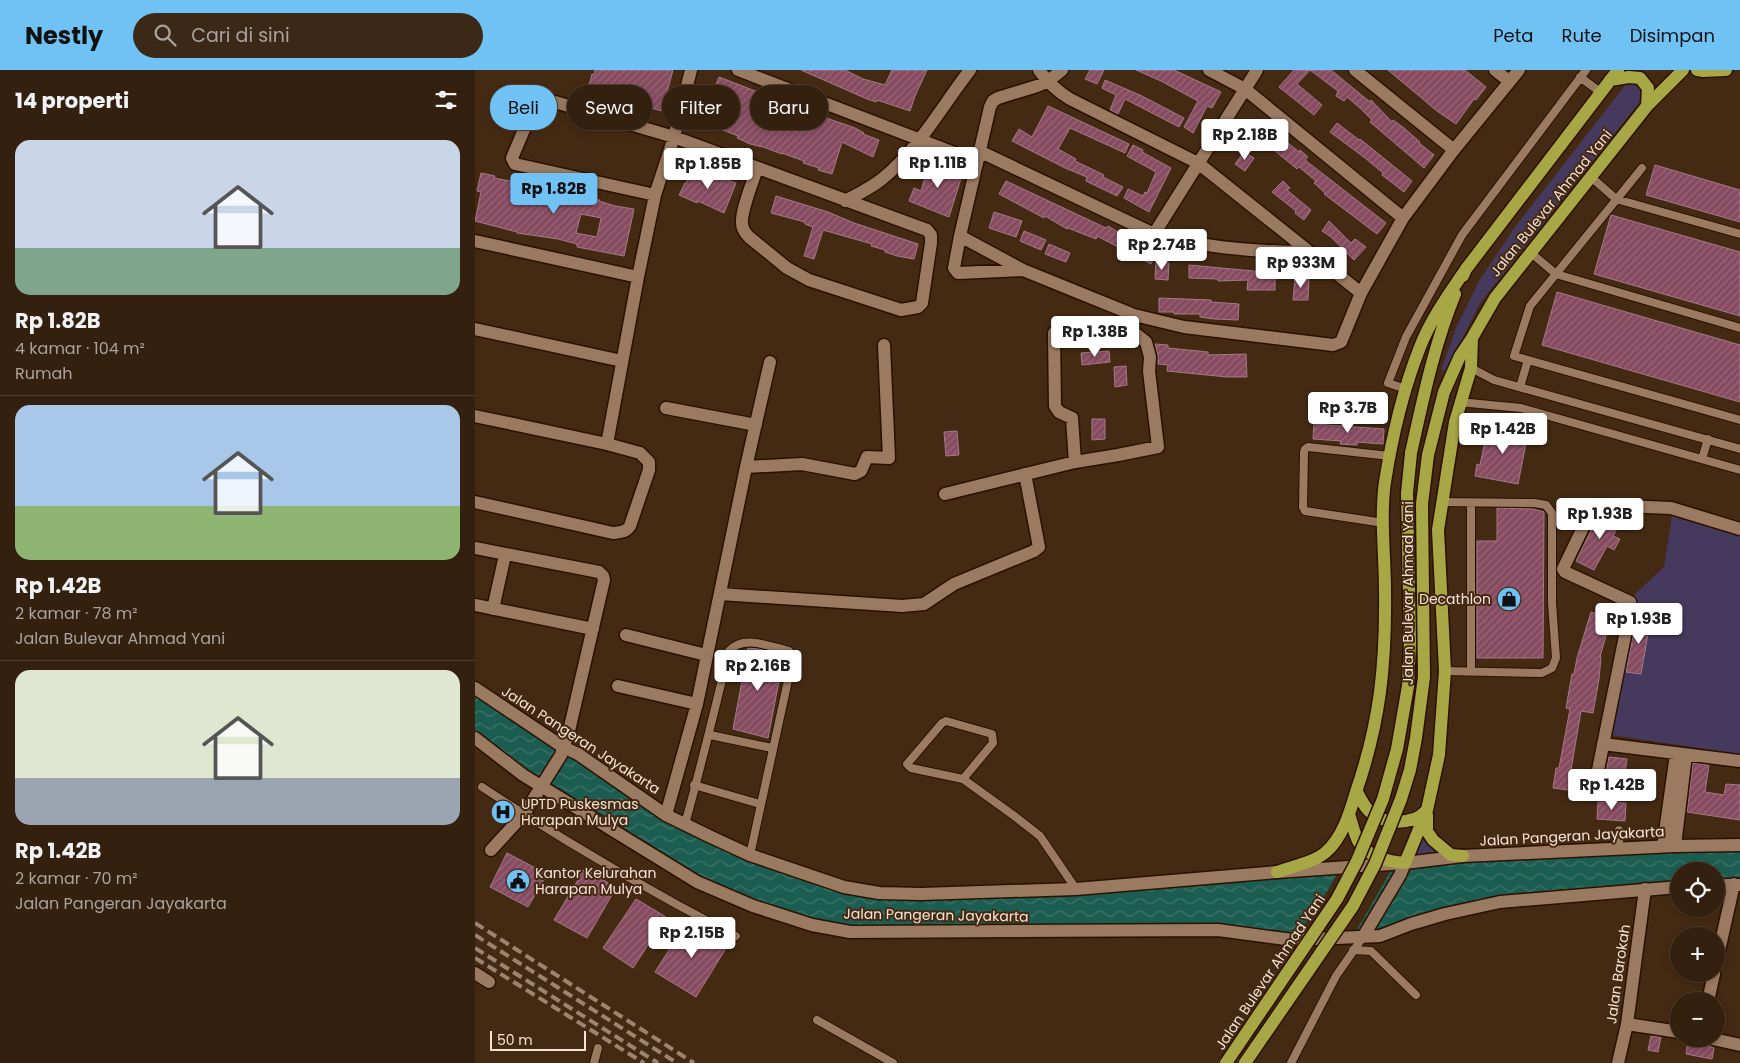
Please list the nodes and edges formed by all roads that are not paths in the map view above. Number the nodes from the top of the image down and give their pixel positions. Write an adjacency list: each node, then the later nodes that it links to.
1 (691, 70): 22 (street)
2 (737, 70): 23 (street)
3 (1039, 70): 17 (street)
4 (1062, 70): 17 (street)
5 (1209, 70): 19 (street)
6 (1257, 70): 19 (street)
7 (1355, 70): 24 (street)
8 (1495, 70): 18 (street)
9 (1519, 70): 18 (street)
10 (1586, 70): 16 (lane)
11 (1683, 70): 21 (main road, Jalan Bulevar Ahmad Yani)
12 (1697, 70): 13 (main road)
13 (1726, 70)
14 (962, 73): 23 (street)
15 (1614, 75): 20 (main road, Jalan Bulevar Ahmad Yani); 21 (main road)
16 (1580, 77): 20 (lane); 57 (lane)
17 (1047, 82): 25 (street); 27 (street)
18 (1509, 82): 24 (street)
19 (1245, 89): 27 (street); 34 (street)
20 (1600, 92): 41 (main road, Jalan Bulevar Ahmad Yani)
21 (1647, 106): 30 (main road, Jalan Bulevar Ahmad Yani)
22 (674, 137): 28 (street); 31 (street); 31 (street)
23 (919, 139): 26 (street); 33 (street)
24 (1454, 150): 34 (street)
25 (979, 151): 35 (street); 37 (street)
26 (965, 157)
27 (1198, 163): 35 (street); 39 (street)
28 (757, 168): 33 (street); 33 (street)
29 (1642, 168): 32 (lane)
30 (1591, 177): 32 (lane); 40 (main road, Jalan Bulevar Ahmad Yani)
31 (655, 195): 44 (street)
32 (1616, 199): 36 (lane); 43 (lane)
33 (845, 201)
34 (1403, 218): 45 (street)
35 (1153, 234): 39 (street)
36 (1740, 234)
37 (960, 236): 42 (street); 42 (street)
38 (475, 241): 44 (street)
39 (1310, 252): 45 (street)
40 (1531, 252): 43 (lane); 50 (main road, Jalan Bulevar Ahmad Yani)
41 (1466, 269): 57 (main road); 138 (main road, Jalan Bulevar Ahmad Yani, bridge)
42 (1023, 270): 45 (street)
43 (1557, 274): 46 (lane); 52 (lane)
44 (637, 277): 53 (street)
45 (1361, 292)
46 (1740, 328)
47 (475, 329): 53 (street)
48 (1132, 331): 68 (street)
49 (1054, 333): 68 (street)
50 (1472, 338): 55 (main road); 139 (main road, Jalan Bulevar Ahmad Yani, bridge)
51 (884, 345): 69 (street)
52 (1528, 360): 56 (lane); 61 (lane)
53 (622, 361): 64 (street)
54 (770, 362): 62 (street)
55 (1471, 368): 56 (lane); 58 (main road)
56 (1520, 387): 63 (lane)
57 (1406, 389): 66 (main road)
58 (1459, 402): 67 (lane); 74 (main road)
59 (666, 408): 62 (street)
60 (475, 416): 64 (street)
61 (1740, 420)
62 (757, 425): 69 (street)
63 (1708, 440): 65 (lane); 67 (lane)
64 (607, 444): 73 (street)
65 (1740, 448)
66 (1390, 456): 76 (main road); 76 (lane)
67 (1702, 459): 70 (lane)
68 (1075, 462): 71 (street)
69 (746, 467): 80 (street)
70 (1740, 470)
71 (1025, 474): 72 (street); 80 (street)
72 (945, 494)
73 (475, 502)
74 (1443, 502): 75 (lane); 86 (main road)
75 (1471, 503): 87 (lane); 87 (lane)
76 (1384, 523): 103 (main road)
77 (1740, 529): 93 (street)
78 (475, 548): 79 (street)
79 (505, 555): 82 (street); 83 (street)
80 (720, 594): 85 (street)
81 (475, 605): 82 (street)
82 (493, 609): 83 (street)
83 (593, 629): 95 (street)
84 (626, 635): 85 (street)
85 (707, 655): 90 (street)
86 (1445, 671): 87 (lane); 105 (main road)
87 (1471, 671)
88 (618, 686): 90 (street)
89 (475, 688): 95 (street, Jalan Pangeran Jayakarta)
90 (697, 704): 107 (street)
91 (710, 735): 94 (lane); 94 (lane); 100 (lane)
92 (475, 738): 99 (street, Jalan Pangeran Jayakarta)
93 (1603, 744): 96 (street); 102 (street)
94 (772, 748): 104 (lane)
95 (562, 751): 99 (street); 107 (street, Jalan Pangeran Jayakarta)
96 (1681, 754): 97 (street); 112 (street)
97 (1740, 762)
98 (963, 779): 98 (lane); 121 (lane)
99 (543, 783): 106 (street); 125 (street, Jalan Pangeran Jayakarta)
100 (694, 785): 104 (lane); 109 (lane)
101 (482, 787): 106 (lane)
102 (1594, 790)
103 (1357, 792): 105 (main road); 108 (main road)
104 (760, 804): 115 (lane)
105 (1427, 810): 116 (main road); 117 (main road)
106 (524, 814): 114 (street); 124 (lane)
107 (667, 814): 109 (street, Jalan Pangeran Jayakarta)
108 (1349, 814): 117 (main road); 118 (main road)
109 (685, 824): 115 (street, Jalan Pangeran Jayakarta)
110 (1619, 830): 113 (lane)
111 (1740, 845): 112 (street, Jalan Pangeran Jayakarta)
112 (1669, 846): 113 (street, Jalan Pangeran Jayakarta)
113 (1619, 848): 116 (street, Jalan Pangeran Jayakarta)
114 (491, 850)
115 (750, 855): 121 (street, Jalan Pangeran Jayakarta)
116 (1463, 856): 117 (street, Jalan Pangeran Jayakarta)
117 (1405, 863): 118 (street, Jalan Pangeran Jayakarta); 125 (street)
118 (1277, 872): 121 (street, Jalan Pangeran Jayakarta)
119 (1737, 885): 123 (street)
120 (1670, 888): 122 (street, Jalan Pangeran Jayakarta)
121 (1077, 889)
122 (1645, 889): 125 (street, Jalan Pangeran Jayakarta); 131 (street, Jalan Barokah)
123 (1725, 930)
124 (736, 936)
125 (1363, 937): 126 (lane)
126 (1353, 950): 129 (lane); 140 (lane)
127 (475, 973): 128 (street)
128 (489, 982)
129 (1416, 995)
130 (817, 1020): 137 (lane)
131 (1627, 1024): 132 (street); 141 (street, Jalan Barokah)
132 (1670, 1031)
133 (1725, 1042): 134 (street)
134 (1740, 1045)
135 (598, 1048): 136 (lane)
136 (593, 1063)
137 (893, 1063)
138 (1226, 1063)
139 (1245, 1063)
140 (1291, 1063)
141 (1618, 1063)

